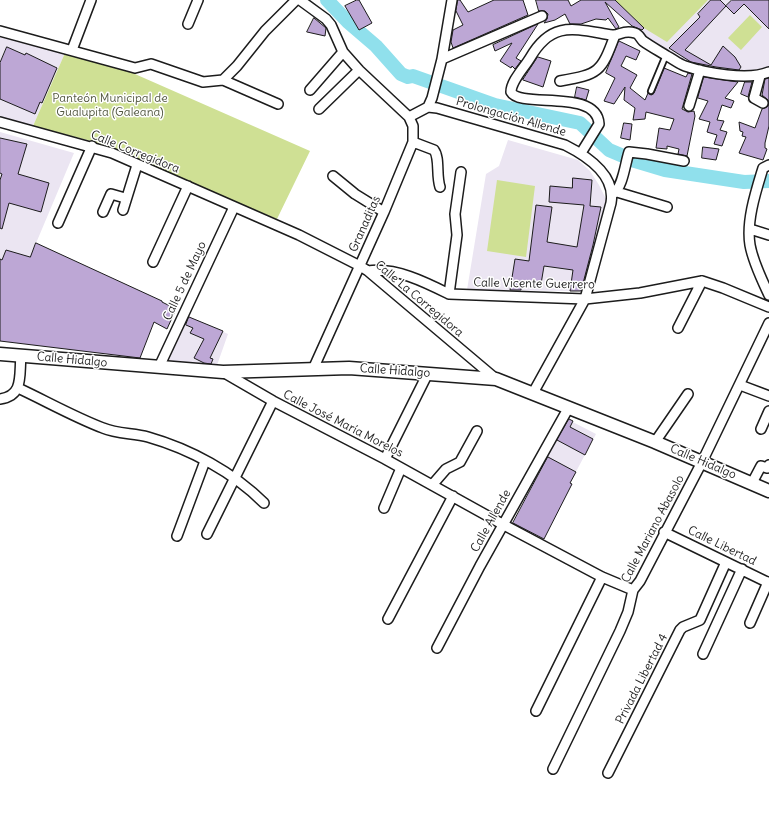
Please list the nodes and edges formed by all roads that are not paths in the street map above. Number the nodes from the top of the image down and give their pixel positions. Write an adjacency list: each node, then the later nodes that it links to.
1 (90, 0): 10 (street)
2 (198, 0): 7 (street)
3 (296, 0): 17 (street)
4 (300, 0): 11 (street)
5 (452, 0): 13 (street)
6 (542, 16): 13 (street)
7 (188, 24)
8 (0, 31): 10 (street)
9 (615, 35): 12 (street); 18 (street); 30 (street)
10 (72, 50): 17 (street)
11 (343, 52): 14 (street); 19 (street)
12 (666, 55): 15 (street); 20 (lane)
13 (442, 59): 24 (street)
14 (359, 70): 25 (street); 26 (street)
15 (700, 70): 16 (street); 23 (street)
16 (765, 74): 22 (street)
17 (223, 80): 21 (street)
18 (560, 81)
19 (310, 90)
20 (651, 91)
21 (278, 104)
22 (763, 104)
23 (689, 106)
24 (428, 107): 26 (street); 30 (street, Prolongación Allende)
25 (319, 109)
26 (409, 117): 28 (street, Granaditas)
27 (0, 122): 29 (street, Calle Corregidora)
28 (413, 142): 37 (street); 44 (street, Granaditas)
29 (92, 146): 32 (street, Calle Corregidora); 45 (street)
30 (581, 153): 38 (street, Prolongación Allende)
31 (684, 161): 38 (street)
32 (137, 165): 36 (street, Calle Corregidora); 39 (street)
33 (766, 167): 46 (street)
34 (461, 172): 52 (street)
35 (333, 176): 44 (street)
36 (188, 186): 40 (street, Calle Corregidora); 48 (street)
37 (440, 187)
38 (615, 193): 41 (street); 54 (street)
39 (125, 198): 42 (street); 43 (street)
40 (234, 206): 49 (street, Calle La Corregidora); 60 (street, Calle 5 de Mayo)
41 (667, 207)
42 (123, 210)
43 (103, 212)
44 (384, 212): 49 (street, Granaditas)
45 (58, 223)
46 (750, 229): 47 (street); 53 (street)
47 (769, 235)
48 (154, 262)
49 (360, 266): 50 (street, Calle La Corregidora); 61 (street, Granaditas)
50 (368, 271): 52 (street, Calle Vicente Guerrero); 64 (street, Calle La Corregidora)
51 (702, 281): 54 (street, Calle Vicente Guerrero); 55 (street); 57 (street)
52 (449, 294): 54 (street, Calle Vicente Guerrero)
53 (769, 295)
54 (585, 300): 67 (street)
55 (769, 308)
56 (769, 323): 65 (street, Calle Mariano Abasolo)
57 (678, 328)
58 (0, 354): 59 (main road, Calle Hidalgo)
59 (21, 356): 60 (main road, Calle Hidalgo); 66 (street)
60 (159, 367): 62 (main road, Calle Hidalgo)
61 (314, 368): 62 (main road, Calle Hidalgo); 63 (main road, Calle Hidalgo)
62 (223, 372): 71 (street, Calle José María Morelos)
63 (428, 373): 64 (main road, Calle Hidalgo); 77 (street)
64 (496, 379): 67 (main road, Calle Hidalgo)
65 (740, 384): 69 (street); 79 (street, Calle Mariano Abasolo)
66 (18, 388): 70 (street); 78 (street)
67 (533, 393): 72 (main road, Calle Hidalgo)
68 (688, 394): 76 (street)
69 (769, 396)
70 (0, 399)
71 (273, 401): 77 (street, Calle José María Morelos); 82 (street)
72 (569, 407): 76 (main road, Calle Hidalgo); 89 (street, Calle Allende)
73 (769, 411): 74 (street)
74 (761, 429)
75 (478, 431): 84 (street)
76 (655, 442): 79 (main road, Calle Hidalgo)
77 (385, 459): 81 (street, Calle José María Morelos)
78 (205, 461): 82 (street); 92 (street)
79 (702, 462): 83 (main road, Calle Hidalgo); 90 (street, Calle Mariano Abasolo)
80 (769, 465): 83 (street)
81 (401, 468): 84 (street, Calle José María Morelos); 88 (street)
82 (235, 478): 87 (street); 91 (street)
83 (752, 483): 85 (main road, Calle Hidalgo)
84 (433, 484): 86 (street, Calle José María Morelos)
85 (769, 491)
86 (453, 496): 89 (street, Calle José María Morelos); 98 (street)
87 (264, 504)
88 (384, 508)
89 (504, 525): 95 (street, Calle José María Morelos); 100 (street, Calle Allende)
90 (664, 532): 93 (street, Calle Libertad); 97 (street, Calle Mariano Abasolo)
91 (207, 534)
92 (177, 536)
93 (726, 562): 94 (street, Calle Libertad); 104 (street, Privada Libertad 4)
94 (742, 569): 96 (street, Calle Libertad); 101 (street)
95 (602, 577): 97 (street, Calle José María Morelos); 102 (street)
96 (768, 582): 99 (street)
97 (633, 590): 103 (street, Calle Mariano Abasolo)
98 (388, 619)
99 (750, 623)
100 (437, 648)
101 (703, 654)
102 (536, 711)
103 (553, 769)
104 (608, 773)

